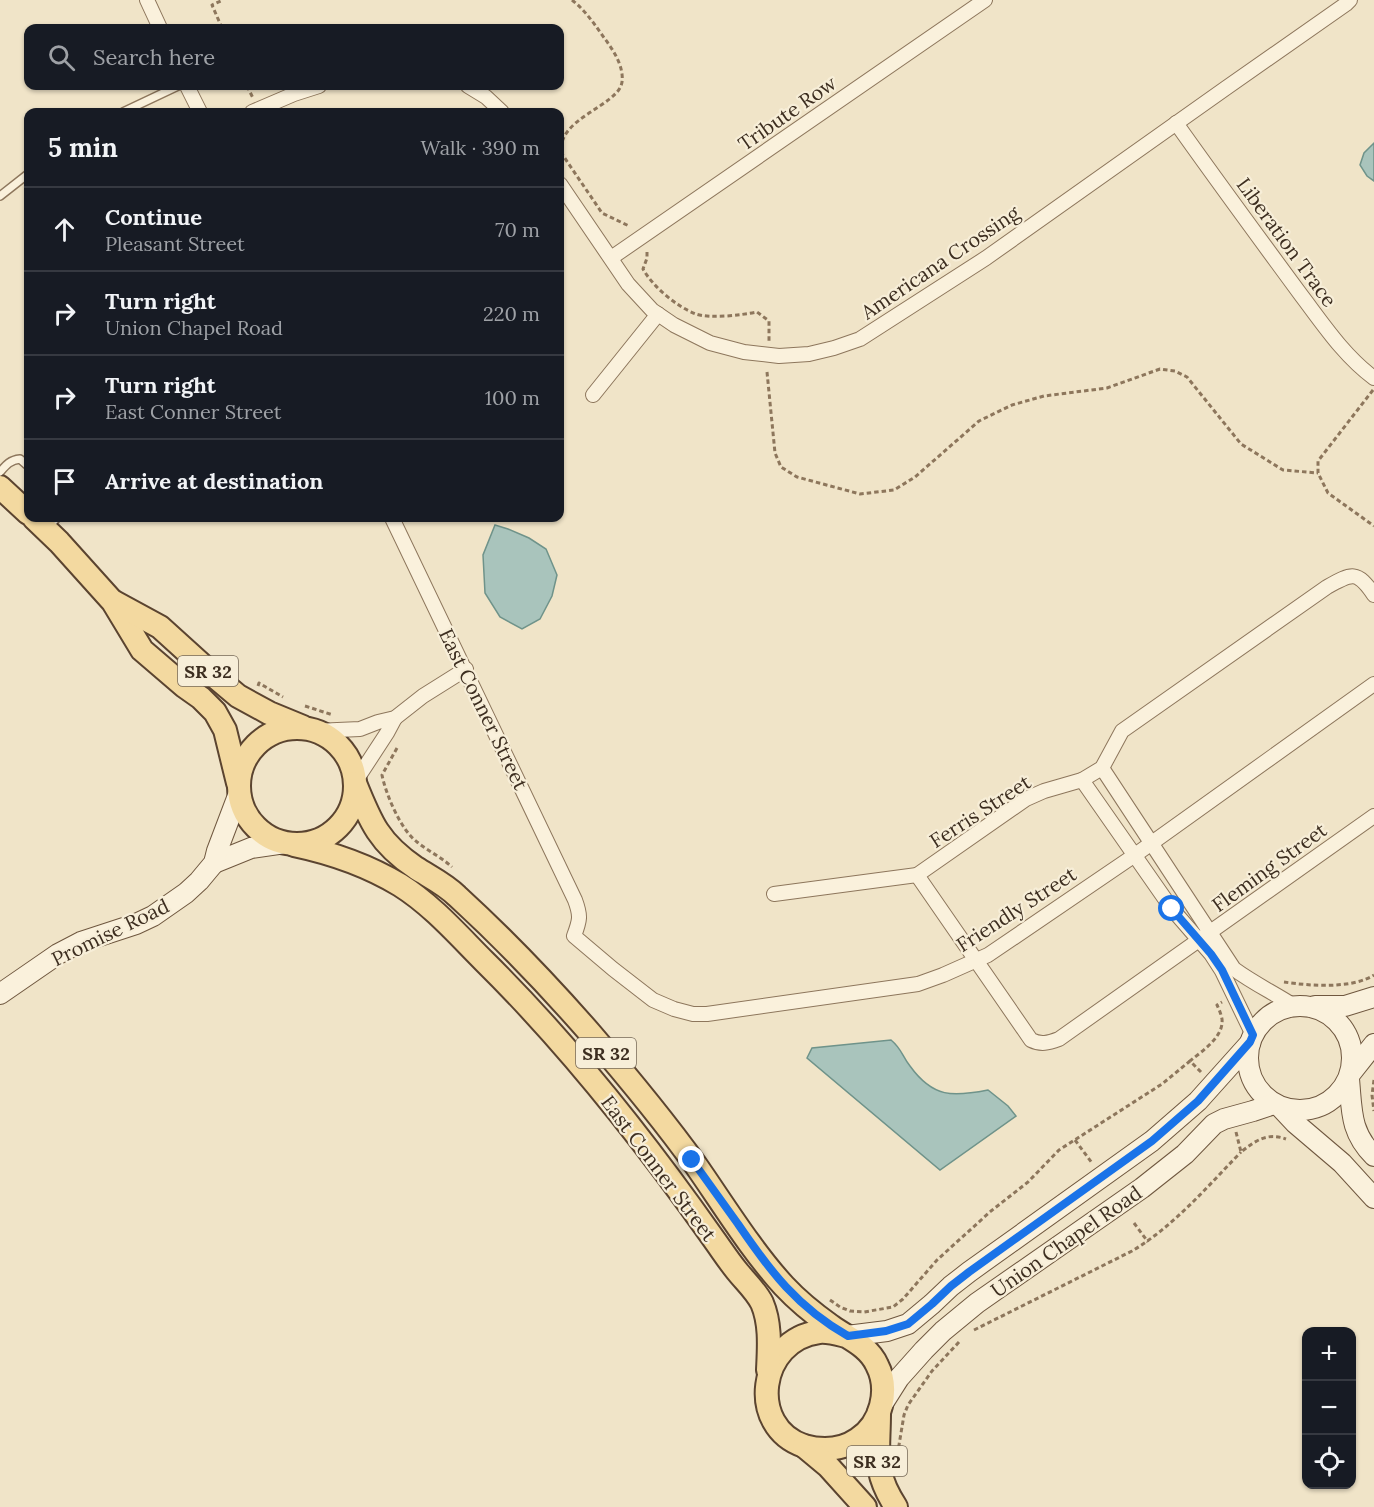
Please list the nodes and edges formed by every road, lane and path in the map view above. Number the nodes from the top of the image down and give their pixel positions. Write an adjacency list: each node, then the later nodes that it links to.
1 (147, 0): 8 (street)
2 (209, 0): 7 (path)
3 (223, 0): 7 (path)
4 (572, 0): 19 (path)
5 (985, 0): 26 (street, Tribute Row)
6 (1350, 0): 18 (street, Americana Crossing)
7 (212, 5): 9 (path)
8 (158, 24)
9 (220, 24)
10 (170, 90): 14 (lane)
11 (189, 90): 15 (street)
12 (306, 90): 16 (street)
13 (475, 90): 17 (street)
14 (131, 108)
15 (198, 108)
16 (261, 108)
17 (498, 108)
18 (1176, 123): 27 (street, Americana Crossing); 30 (street, Liberation Trace)
19 (564, 138)
20 (564, 157): 24 (path)
21 (24, 177): 23 (lane)
22 (564, 190): 26 (street, Americana Crossing)
23 (0, 196)
24 (629, 226)
25 (647, 252): 28 (path)
26 (611, 258): 27 (street, Americana Crossing)
27 (658, 314): 32 (street)
28 (770, 341)
29 (767, 372): 35 (path)
30 (1374, 378)
31 (1374, 388): 35 (path)
32 (593, 395)
33 (24, 462): 34 (lane)
34 (0, 472)
35 (1318, 473): 40 (path)
36 (0, 487): 37 (main road)
37 (24, 509)
38 (47, 522): 42 (main road, SR 32)
39 (394, 522): 43 (street, East Conner Street)
40 (1374, 526)
41 (1374, 595): 51 (street)
42 (113, 602): 50 (main road, SR 32); 54 (main road, SR 32)
43 (466, 669): 49 (street); 62 (street, East Conner Street)
44 (1374, 684): 56 (street, Friendly Street)
45 (255, 691): 46 (path)
46 (287, 699)
47 (296, 704): 48 (path)
48 (341, 715)
49 (395, 718): 50 (street); 53 (street)
50 (312, 730): 53 (main road); 54 (main road)
51 (1102, 768): 52 (street, Ferris Street); 56 (street)
52 (1082, 780): 58 (street); 60 (street, Ferris Street)
53 (355, 783): 57 (main road); 90 (main road, East Conner Street / SR 32)
54 (239, 790): 57 (main road); 59 (main road, Promise Road)
55 (1374, 816): 63 (street, Fleming Street)
56 (1151, 843): 58 (street, Friendly Street); 63 (street)
57 (290, 844): 59 (main road, Promise Road); 92 (main road, East Conner Street / SR 32)
58 (1135, 855): 63 (street); 64 (street, Friendly Street)
59 (214, 863): 67 (main road, Promise Road)
60 (917, 875): 61 (street, Ferris Street); 64 (street)
61 (774, 894)
62 (574, 936): 64 (street, Friendly Street)
63 (1204, 937): 64 (street, Fleming Street); 70 (street); 71 (street)
64 (976, 961)
65 (1374, 975): 66 (path)
66 (1282, 982)
67 (0, 994)
68 (1374, 998): 70 (main road)
69 (1217, 1005): 73 (path)
70 (1302, 1006): 71 (main road); 75 (main road)
71 (1251, 1039): 77 (main road); 90 (main road, Union Chapel Road)
72 (1374, 1044): 75 (main road)
73 (1190, 1061): 74 (path); 80 (path)
74 (1203, 1074)
75 (1350, 1076): 77 (main road); 83 (main road)
76 (1374, 1080): 78 (path)
77 (1277, 1105): 85 (main road); 93 (main road, Union Chapel Road)
78 (1374, 1111)
79 (1236, 1131): 82 (path)
80 (1075, 1140): 84 (path); 88 (path)
81 (1290, 1140): 82 (path)
82 (1241, 1152): 87 (path)
83 (1374, 1156)
84 (1093, 1164)
85 (1374, 1198)
86 (1134, 1223): 87 (path)
87 (1148, 1242): 89 (path)
88 (826, 1297)
89 (966, 1335)
90 (847, 1336): 92 (main road); 93 (main road, SR 32)
91 (962, 1340): 95 (path)
92 (768, 1379): 94 (main road, SR 32)
93 (880, 1410): 94 (main road); 97 (main road, SR 32)
94 (803, 1446): 96 (main road, SR 32)
95 (900, 1470)
96 (865, 1507)
97 (896, 1507)

